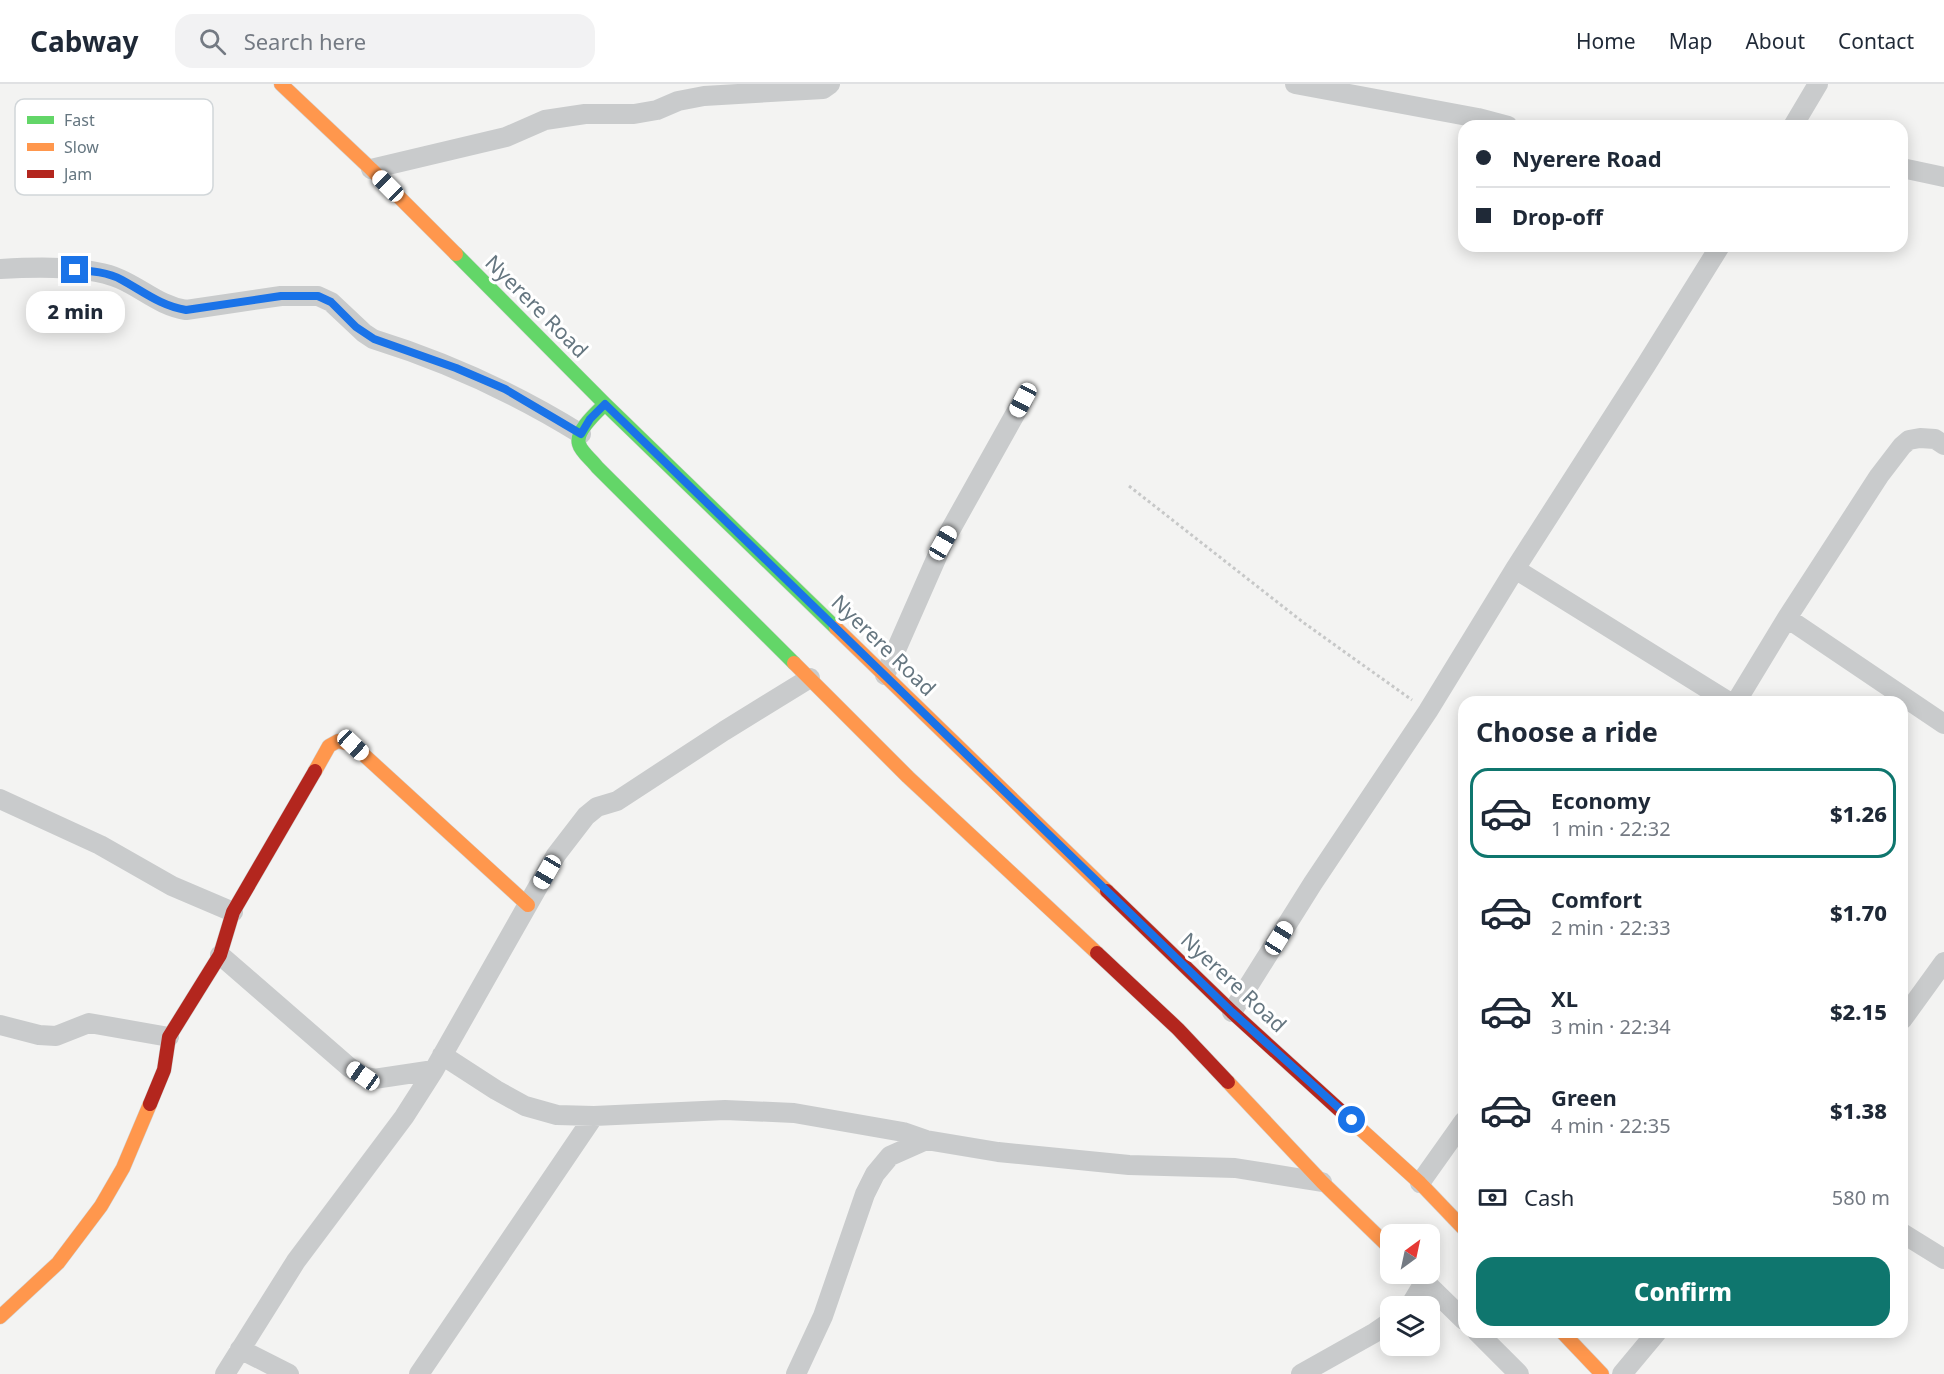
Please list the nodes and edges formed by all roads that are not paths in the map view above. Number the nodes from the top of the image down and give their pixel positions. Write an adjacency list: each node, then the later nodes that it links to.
1 (281, 84): 7 (main road, Nyerere Road)
2 (830, 84): 7 (street)
3 (1295, 84): 5 (street)
4 (1818, 84): 6 (street)
5 (1486, 120)
6 (1796, 120)
7 (371, 169): 13 (main road, Nyerere Road)
8 (1908, 169): 9 (street)
9 (1944, 177)
10 (1716, 252): 16 (street)
11 (0, 269): 14 (street)
12 (1023, 400): 18 (street)
13 (605, 404): 14 (main road); 18 (main road, Nyerere Road)
14 (581, 434): 19 (main road)
15 (1944, 445): 17 (street)
16 (1515, 569): 20 (street); 30 (street)
17 (1787, 618): 21 (street); 22 (street)
18 (885, 675): 30 (main road, Nyerere Road)
19 (810, 678): 26 (street); 38 (main road)
20 (1719, 696)
21 (1740, 696)
22 (1903, 696)
23 (1908, 700): 24 (street)
24 (1944, 724)
25 (0, 799): 27 (street)
26 (528, 905): 27 (main road); 34 (street)
27 (234, 912): 28 (main road)
28 (220, 955): 33 (main road); 34 (street)
29 (1944, 962): 31 (street)
30 (1232, 1012): 39 (main road, Nyerere Road)
31 (1908, 1012)
32 (0, 1025): 33 (street)
33 (169, 1037): 46 (main road)
34 (438, 1063): 35 (street); 51 (street)
35 (594, 1116): 37 (street); 54 (street)
36 (1458, 1129): 39 (street)
37 (926, 1140): 38 (street); 55 (street)
38 (1322, 1182): 42 (main road)
39 (1420, 1183): 40 (main road, Nyerere Road)
40 (1458, 1223)
41 (1908, 1237): 43 (street)
42 (1380, 1238)
43 (1944, 1259)
44 (1428, 1284): 45 (street)
45 (1458, 1314)
46 (0, 1317)
47 (1380, 1330): 56 (street)
48 (1483, 1338): 57 (street)
49 (1568, 1338): 58 (main road)
50 (1652, 1338): 59 (street)
51 (240, 1349): 52 (street); 53 (street)
52 (225, 1374)
53 (289, 1374)
54 (419, 1374)
55 (795, 1374)
56 (1301, 1374)
57 (1519, 1374)
58 (1602, 1374)
59 (1622, 1374)

